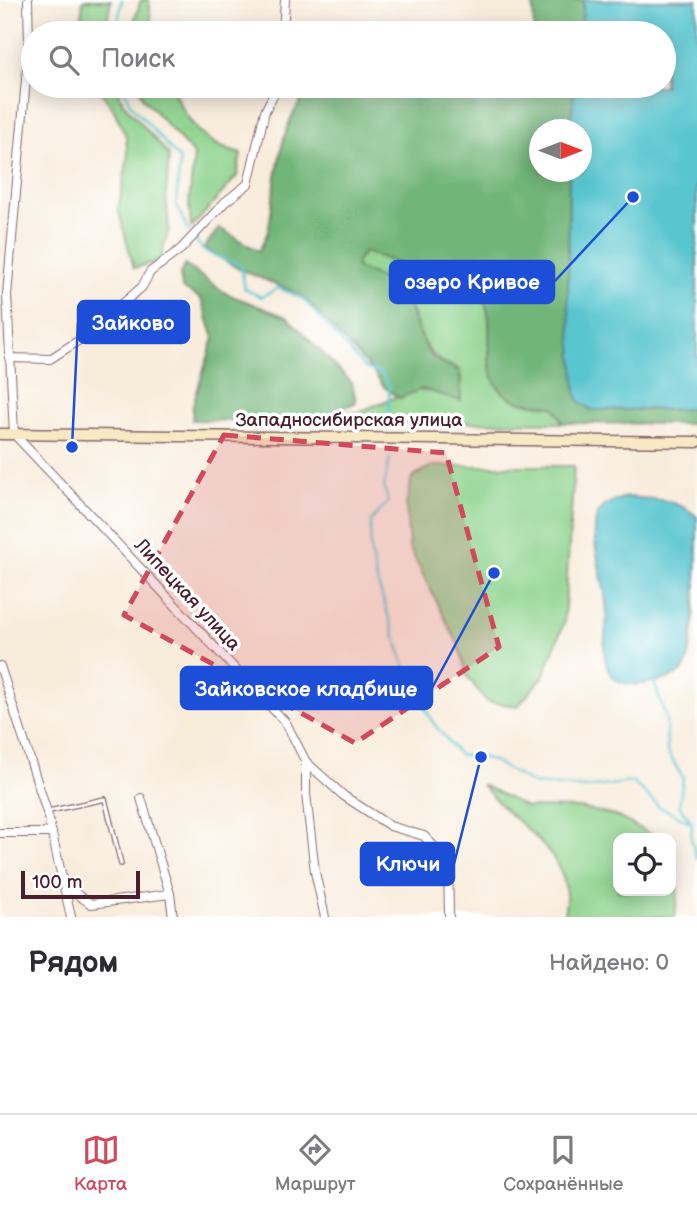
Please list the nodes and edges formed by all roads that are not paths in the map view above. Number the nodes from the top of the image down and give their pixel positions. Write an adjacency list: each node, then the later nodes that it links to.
1 (28, 0): 3 (street)
2 (285, 0): 4 (street)
3 (28, 21)
4 (284, 21)
5 (24, 98): 7 (street)
6 (272, 98): 7 (street)
7 (9, 358): 9 (street)
8 (0, 434): 9 (main road, Западносибирская улица)
9 (14, 434): 10 (main road, Западносибирская улица); 14 (street, Липецкая улица)
10 (697, 442)
11 (0, 666): 13 (street)
12 (0, 700): 13 (street)
13 (12, 701): 16 (street)
14 (306, 762): 24 (street, Липецкая улица); 25 (street)
15 (141, 798): 21 (street)
16 (47, 812): 18 (street); 19 (lane)
17 (0, 833): 18 (street)
18 (52, 833): 20 (street)
19 (121, 864)
20 (65, 886): 21 (street); 22 (street)
21 (170, 894): 23 (street)
22 (71, 917)
23 (173, 917)
24 (325, 917)
25 (449, 917)

